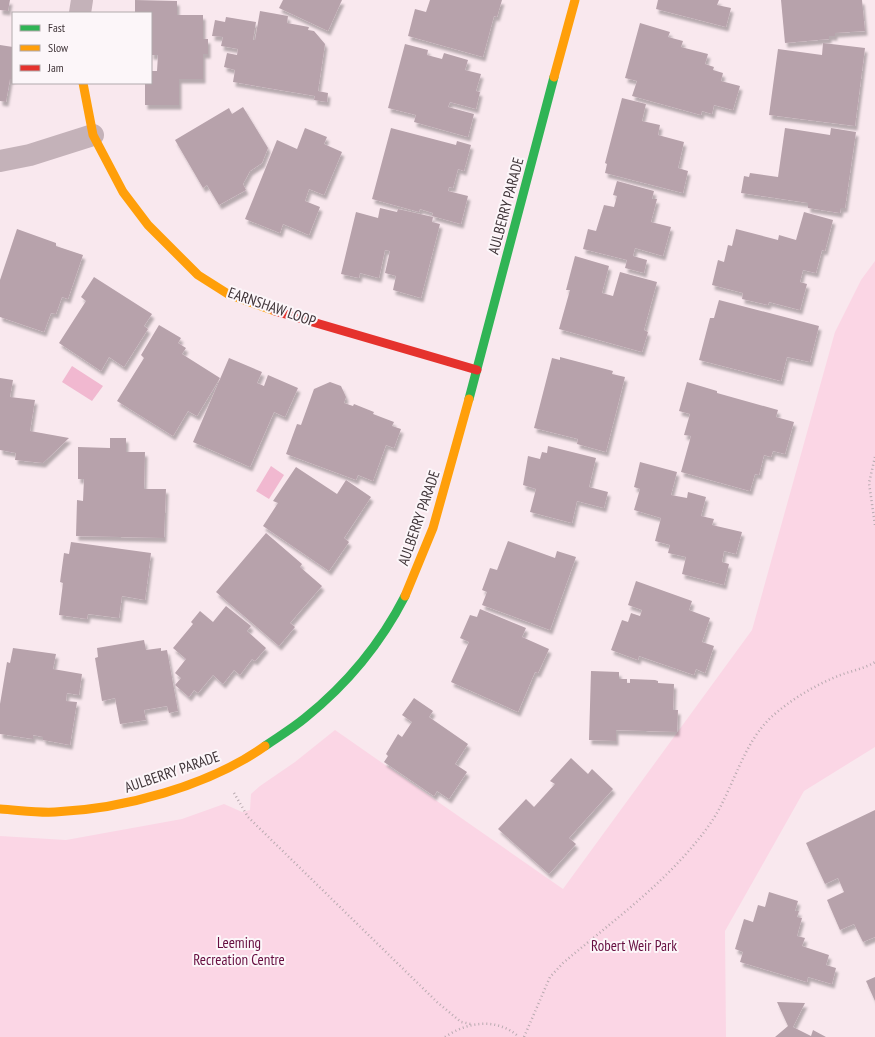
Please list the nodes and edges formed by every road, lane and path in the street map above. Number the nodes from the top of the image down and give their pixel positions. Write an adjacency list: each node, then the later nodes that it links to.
1 (82, 0): 3 (street)
2 (575, 0): 7 (main road, AULBERRY PARADE)
3 (80, 12)
4 (83, 84): 5 (main road, EARNSHAW LOOP)
5 (93, 135): 6 (street); 7 (main road, EARNSHAW LOOP)
6 (0, 161)
7 (477, 370): 12 (main road, AULBERRY PARADE)
8 (875, 457): 9 (path)
9 (875, 525)
10 (875, 662): 16 (path)
11 (234, 793): 13 (path)
12 (0, 809)
13 (471, 1024): 14 (path); 15 (path)
14 (445, 1037)
15 (519, 1037)
16 (524, 1037)

